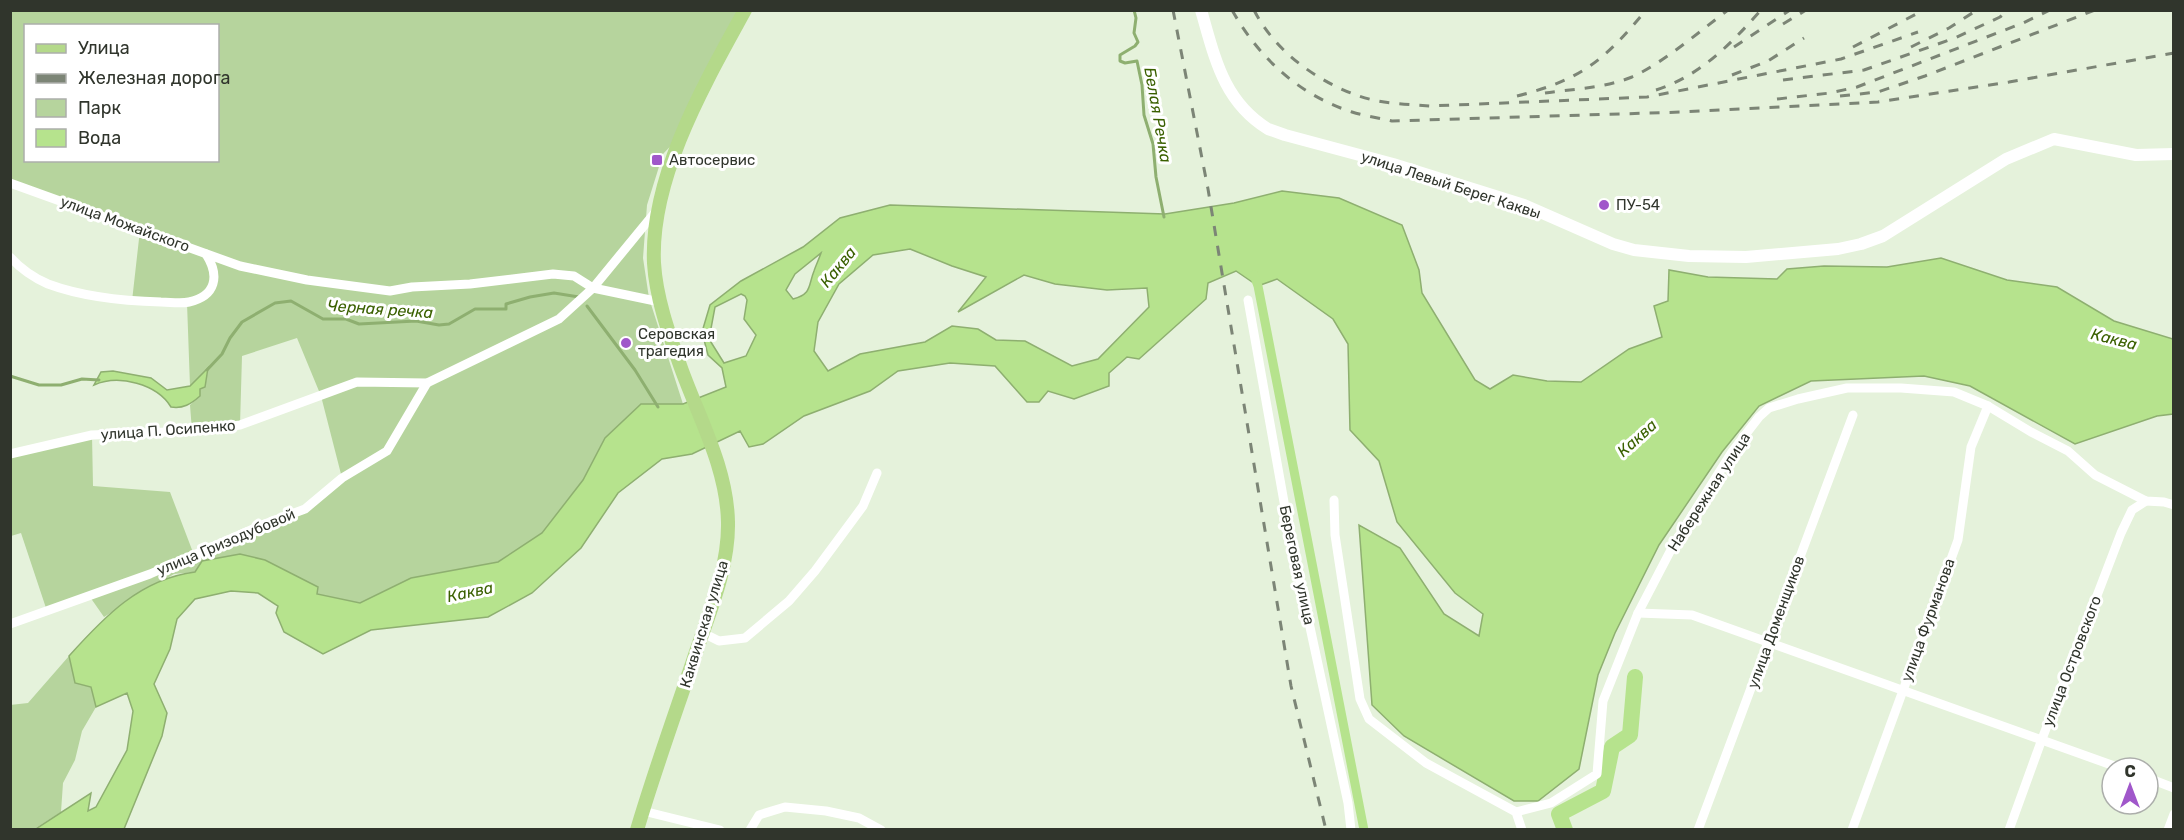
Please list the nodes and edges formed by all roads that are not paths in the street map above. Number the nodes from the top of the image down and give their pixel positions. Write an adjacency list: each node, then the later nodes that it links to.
1 (745, 10): 5 (main road, Каквинская улица)
2 (1201, 10): 3 (main road, улица Левый Берег Каквы)
3 (2174, 154)
4 (10, 183): 6 (street, улица Можайского)
5 (658, 209): 8 (street); 10 (main road, Каквинская улица)
6 (206, 254): 7 (street); 8 (street, улица Можайского)
7 (10, 257)
8 (593, 288): 10 (street, улица Можайского); 11 (street)
9 (1248, 300): 33 (street, Береговая улица)
10 (660, 302): 21 (main road, Каквинская улица)
11 (427, 383): 14 (street, улица П. Осипенко); 20 (street, улица Гризодубовой)
12 (1988, 406): 17 (street, Набережная улица); 19 (street, Набережная улица); 23 (street, улица Фурманова)
13 (1853, 415): 22 (street, улица Доменщиков)
14 (10, 454)
15 (877, 473): 21 (street)
16 (1334, 500): 27 (street)
17 (2146, 501): 18 (street, Набережная улица); 24 (street, улица Островского)
18 (2174, 505)
19 (1638, 613): 22 (street); 27 (street, Набережная улица)
20 (10, 624)
21 (703, 633): 26 (main road, Каквинская улица)
22 (1769, 644): 23 (street); 35 (street, улица Доменщиков)
23 (1902, 691): 24 (street); 36 (street, улица Фурманова)
24 (2042, 739): 25 (street); 37 (street, улица Островского)
25 (2100, 761)
26 (643, 811): 30 (main road, Каквинская улица); 31 (street)
27 (1516, 812): 34 (street)
28 (2174, 814): 38 (street)
29 (878, 829): 32 (street)
30 (637, 830)
31 (720, 830)
32 (750, 830)
33 (1351, 830)
34 (1522, 830)
35 (1698, 830)
36 (1852, 830)
37 (2009, 830)
38 (2168, 830)

